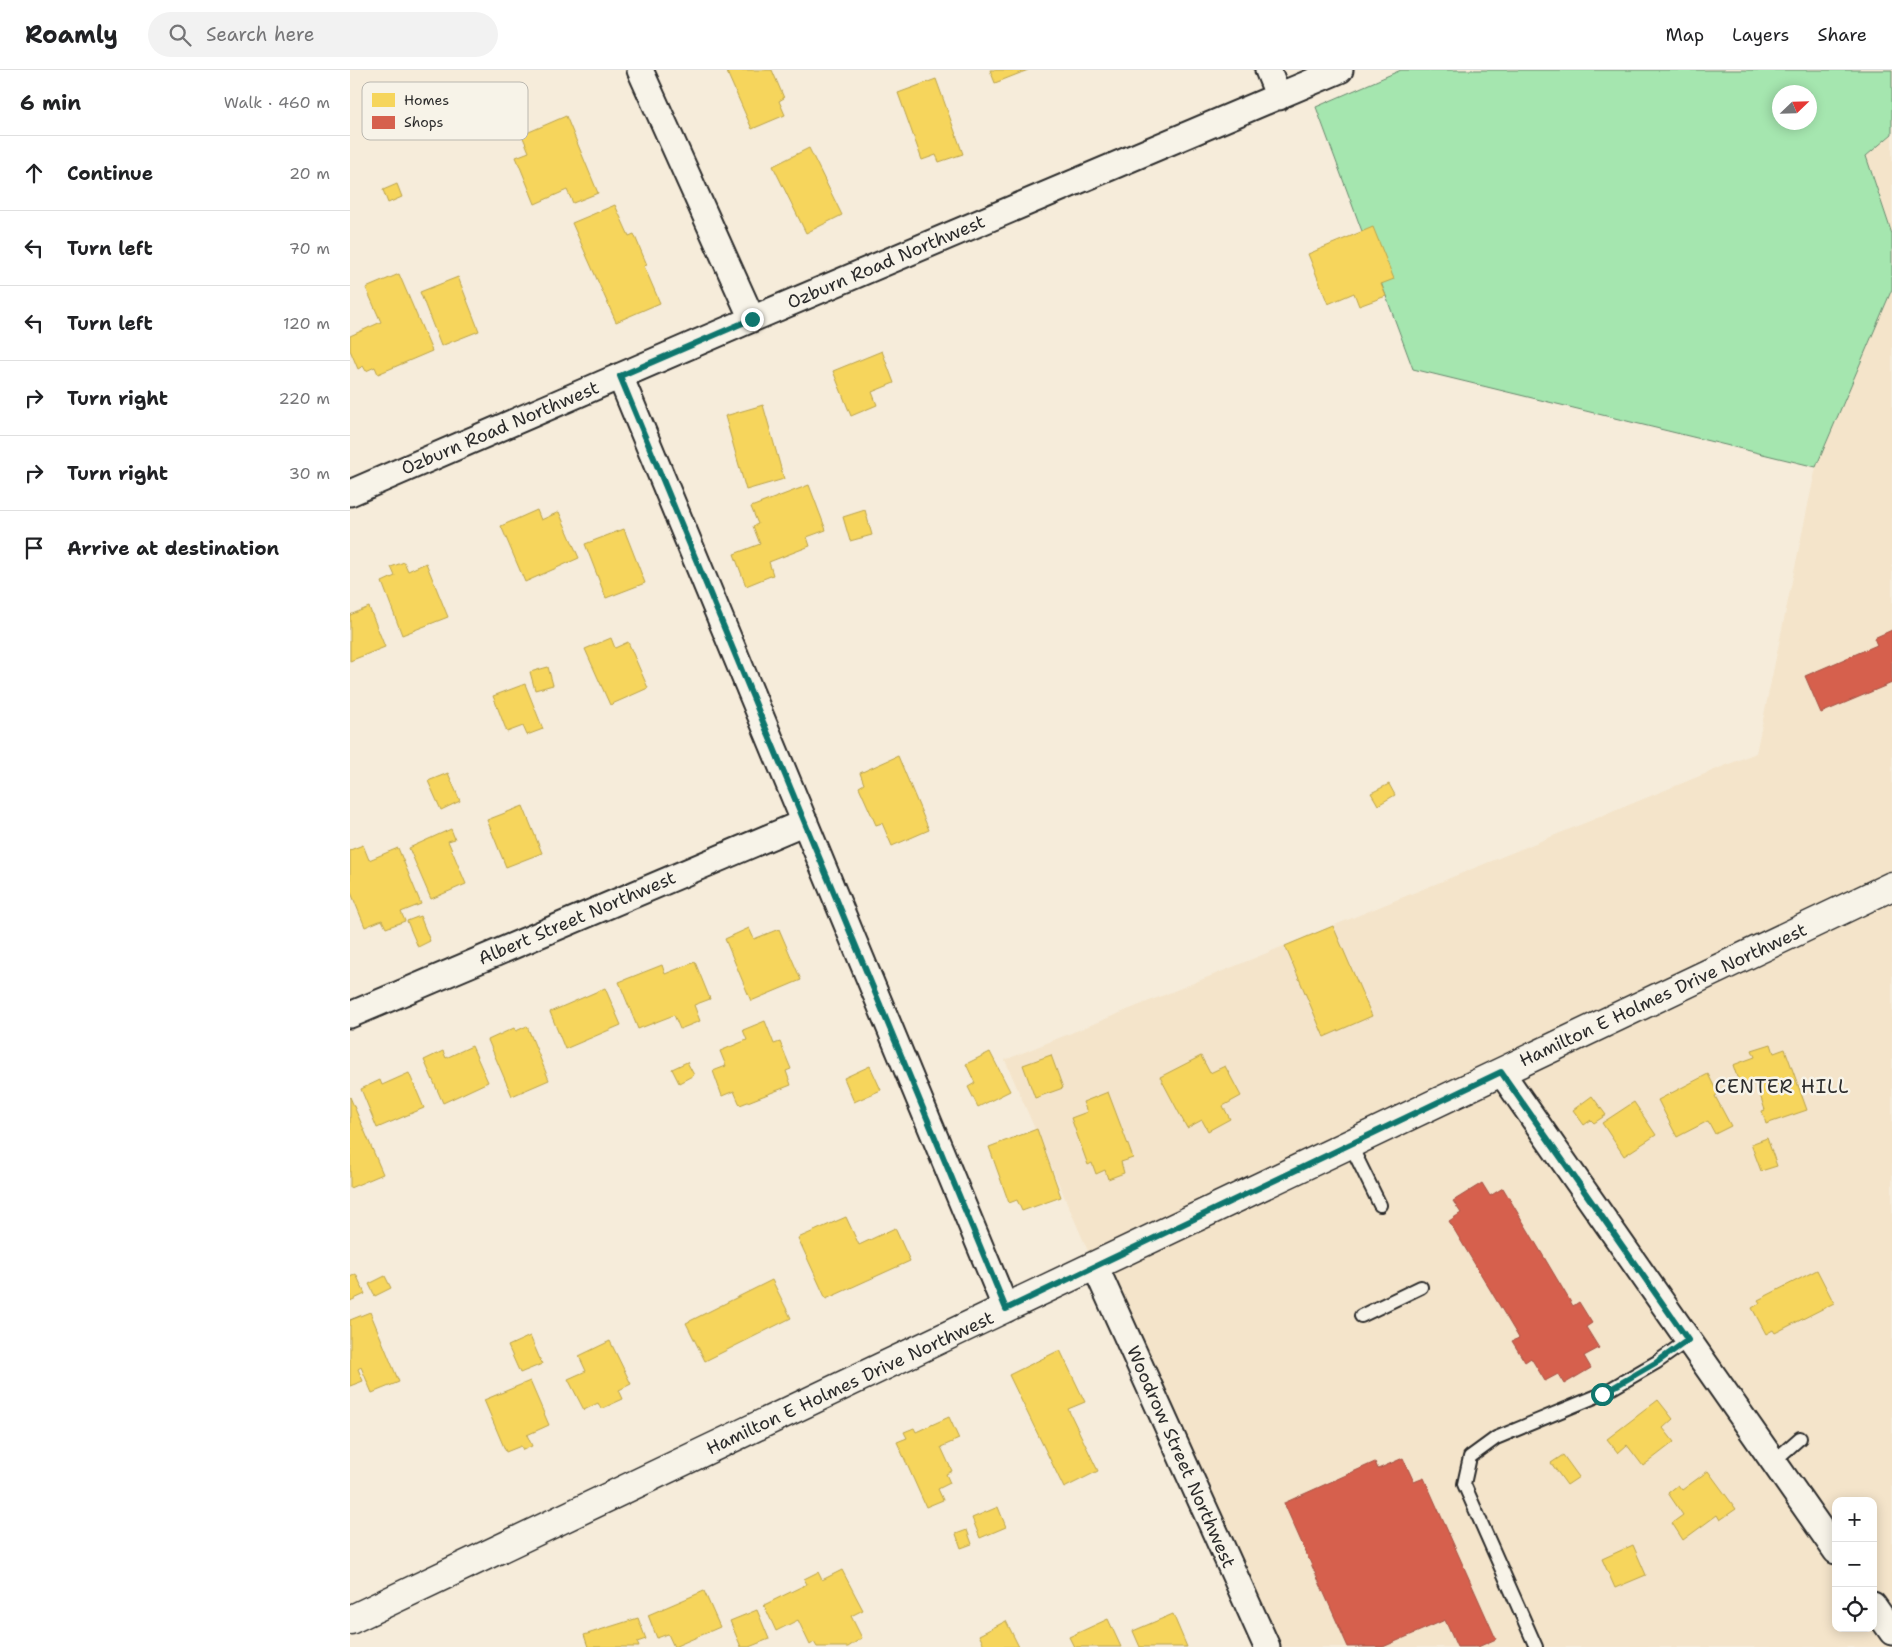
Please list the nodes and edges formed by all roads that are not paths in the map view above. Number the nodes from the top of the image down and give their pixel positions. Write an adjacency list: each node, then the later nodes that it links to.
1 (640, 70): 5 (street)
2 (1268, 70): 4 (street)
3 (1340, 70): 4 (street, Ozburn Road Northwest)
4 (1279, 97): 5 (street, Ozburn Road Northwest)
5 (752, 319): 6 (street, Ozburn Road Northwest)
6 (620, 376): 7 (street, Ozburn Road Northwest); 8 (street)
7 (350, 494)
8 (804, 822): 10 (street, Albert Street Northwest); 16 (street)
9 (1892, 886): 11 (main road, Hamilton E Holmes Drive Northwest)
10 (350, 1015)
11 (1501, 1072): 12 (main road, Hamilton E Holmes Drive Northwest); 18 (street)
12 (1350, 1144): 13 (lane); 14 (main road, Hamilton E Holmes Drive Northwest)
13 (1380, 1205)
14 (1095, 1266): 16 (main road, Hamilton E Holmes Drive Northwest); 25 (street, Woodrow Street Northwest)
15 (1421, 1287): 17 (lane)
16 (1006, 1309): 23 (main road, Hamilton E Holmes Drive Northwest)
17 (1361, 1316)
18 (1688, 1340): 20 (street); 26 (lane)
19 (1800, 1438): 20 (lane)
20 (1773, 1462): 21 (street)
21 (1832, 1545)
22 (1877, 1611): 24 (street)
23 (350, 1620)
24 (1892, 1632)
25 (1267, 1647)
26 (1536, 1647)

